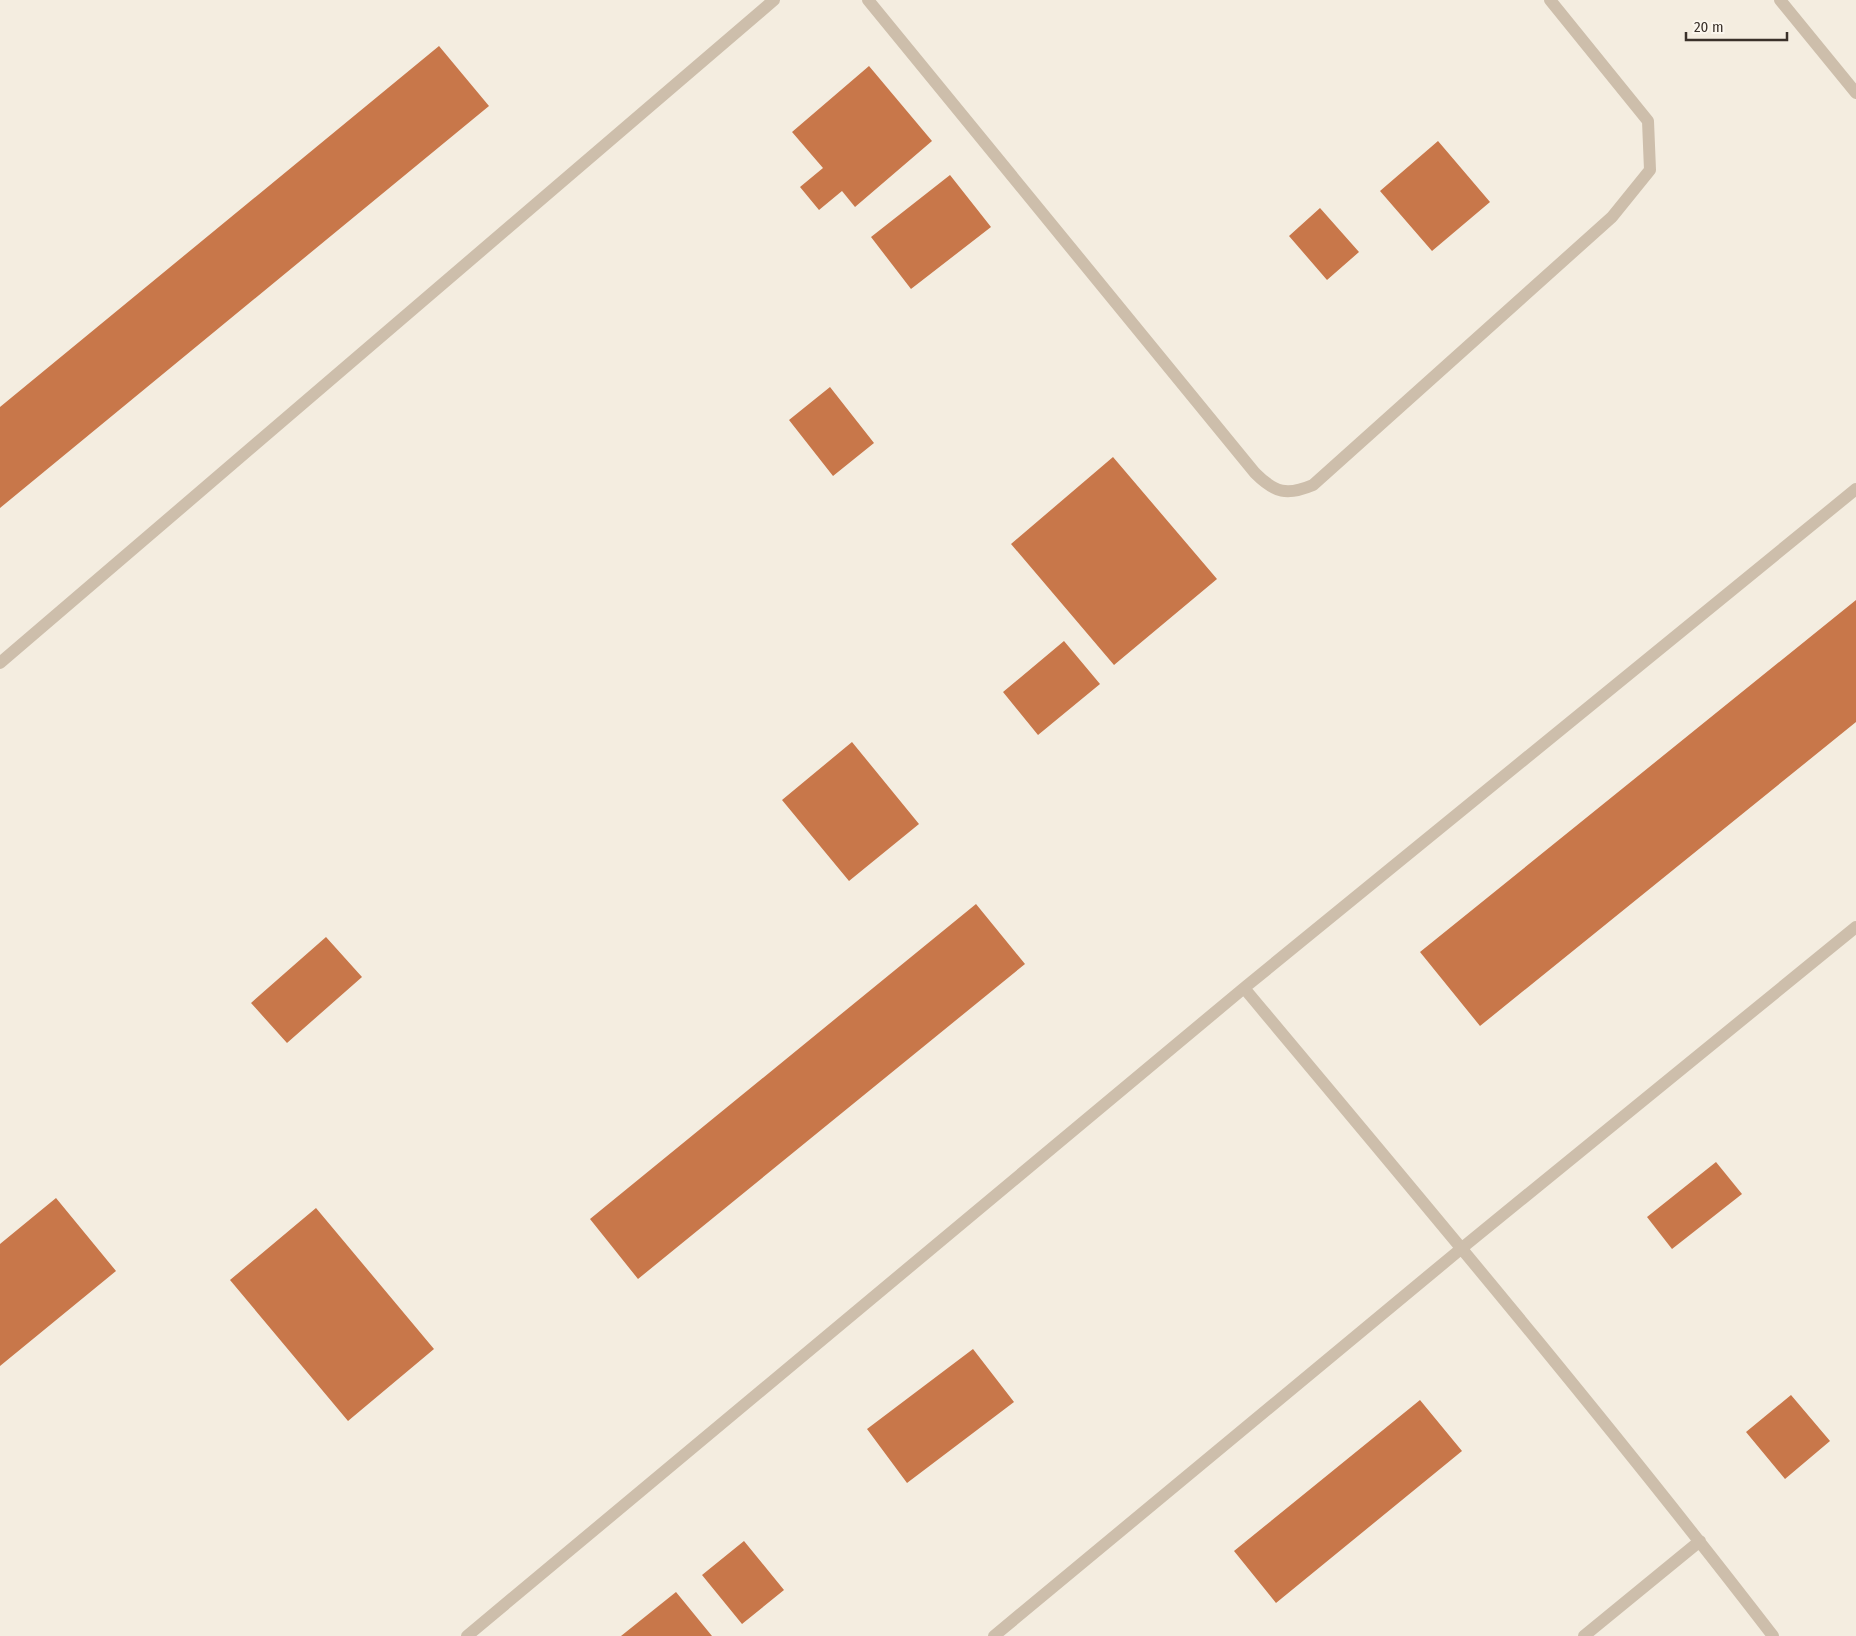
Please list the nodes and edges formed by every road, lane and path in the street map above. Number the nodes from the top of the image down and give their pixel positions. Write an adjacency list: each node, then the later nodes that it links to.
1 (774, 0): 7 (street)
2 (868, 0): 3 (street)
3 (1550, 0)
4 (1780, 0): 5 (street)
5 (1853, 84)
6 (1856, 489): 9 (street)
7 (0, 663)
8 (1856, 927): 10 (street)
9 (1244, 988): 10 (street); 12 (street)
10 (1462, 1248): 11 (street); 13 (street)
11 (1700, 1541): 14 (street); 15 (street)
12 (467, 1636)
13 (994, 1636)
14 (1584, 1636)
15 (1773, 1636)

